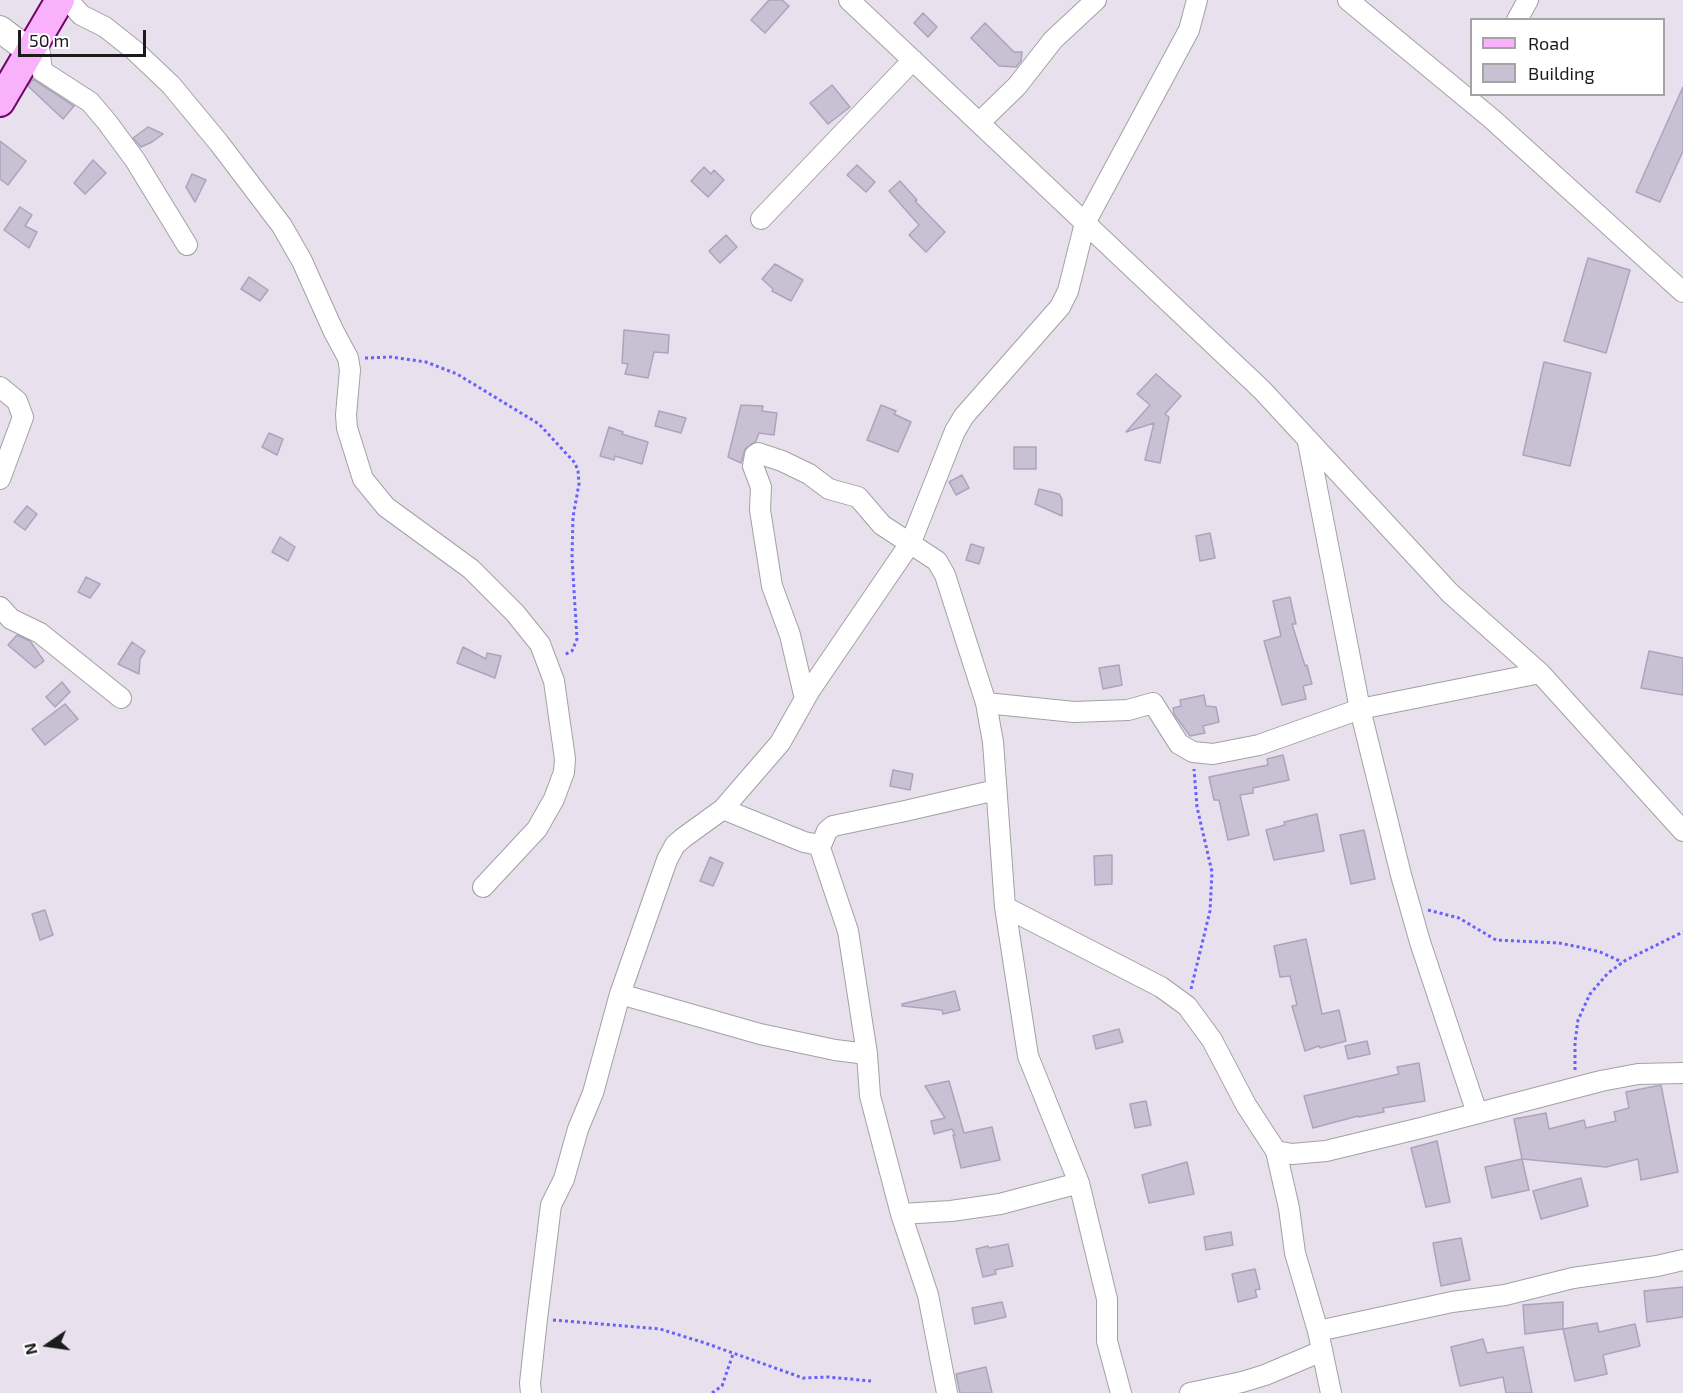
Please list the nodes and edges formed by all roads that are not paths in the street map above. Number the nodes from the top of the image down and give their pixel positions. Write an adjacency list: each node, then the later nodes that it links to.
1 (60, 0): 10 (main road)
2 (68, 0): 34 (street)
3 (849, 0): 11 (street)
4 (1096, 0): 15 (street)
5 (1197, 0): 17 (street)
6 (1348, 0): 12 (street)
7 (1528, 0): 8 (street)
8 (1518, 18)
9 (0, 29): 10 (street)
10 (34, 44): 14 (main road); 18 (street)
11 (913, 60): 15 (street); 16 (street)
12 (1470, 95)
13 (1474, 98): 19 (street)
14 (0, 102)
15 (980, 122): 17 (street)
16 (761, 219)
17 (1085, 223): 21 (street); 23 (street)
18 (187, 245)
19 (1683, 292)
20 (0, 387): 22 (street)
21 (1308, 441): 25 (street); 29 (street)
22 (0, 479)
23 (911, 542): 27 (street); 27 (street); 28 (street)
24 (0, 607): 26 (street)
25 (1540, 673): 29 (street); 32 (street)
26 (121, 698)
27 (805, 699): 31 (street)
28 (986, 703): 29 (street); 30 (street)
29 (1360, 709): 39 (street)
30 (996, 790): 33 (street); 35 (street)
31 (723, 810): 33 (street); 36 (street)
32 (1683, 831)
33 (819, 845): 37 (street)
34 (483, 887)
35 (1005, 907): 40 (street); 41 (street)
36 (620, 994): 37 (street); 46 (street)
37 (867, 1054): 42 (street)
38 (1683, 1073): 39 (street)
39 (1477, 1113): 40 (street)
40 (1276, 1150): 44 (street)
41 (1079, 1183): 42 (street); 48 (street)
42 (901, 1214): 47 (street)
43 (1683, 1260): 44 (street)
44 (1318, 1331): 45 (street)
45 (1322, 1351): 49 (street); 50 (street)
46 (531, 1393)
47 (947, 1393)
48 (1121, 1393)
49 (1190, 1393)
50 (1331, 1393)

